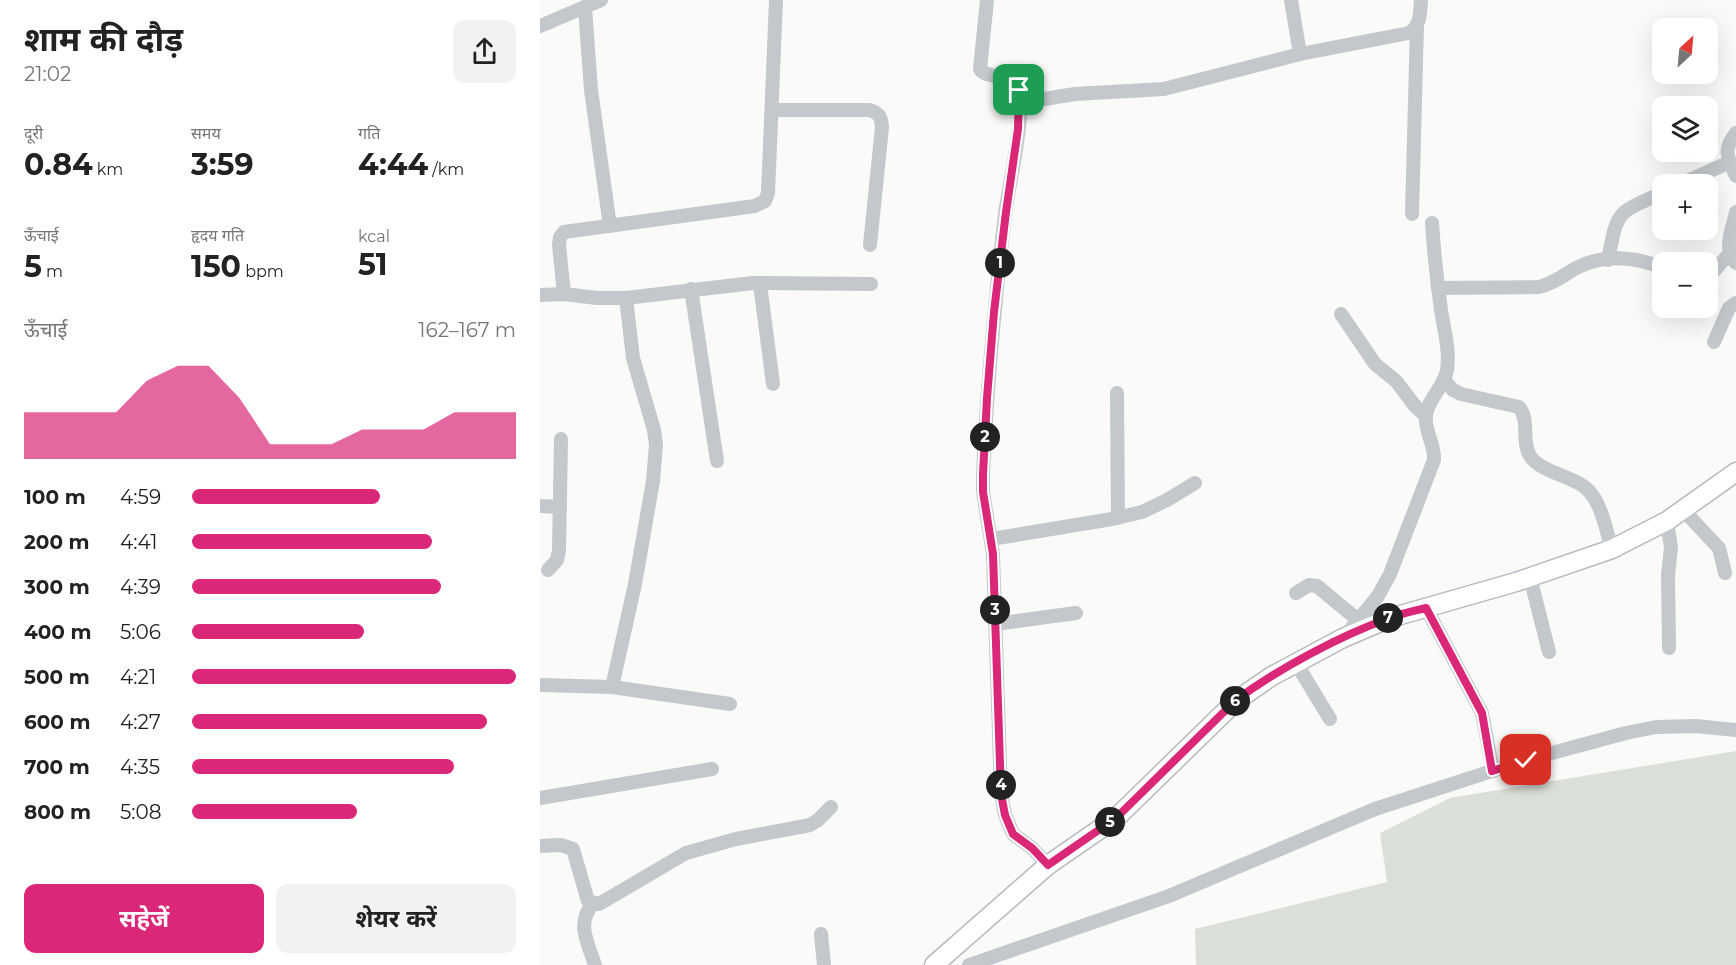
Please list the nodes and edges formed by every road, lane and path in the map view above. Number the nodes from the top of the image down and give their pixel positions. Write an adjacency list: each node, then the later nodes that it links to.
1 (601, 0): 6 (street)
2 (776, 0): 11 (street)
3 (987, 0): 10 (street)
4 (1291, 0): 9 (street)
5 (1421, 0): 7 (street)
6 (585, 8): 8 (street); 20 (street)
7 (1417, 25): 9 (street); 18 (street)
8 (540, 26)
9 (1300, 54): 10 (street)
10 (1020, 103): 49 (street)
11 (772, 110): 20 (street); 21 (street)
12 (1736, 133): 13 (street)
13 (1730, 162): 14 (street); 15 (street)
14 (1703, 174)
15 (1736, 176)
16 (1652, 198): 23 (street)
17 (1736, 212): 22 (street)
18 (1412, 214)
19 (1432, 223): 28 (street)
20 (610, 226): 30 (street)
21 (870, 244)
22 (1732, 258): 25 (street)
23 (1608, 260): 24 (street); 28 (street)
24 (1652, 264)
25 (1718, 270)
26 (760, 284): 27 (street); 29 (street); 37 (street)
27 (871, 284)
28 (1438, 288): 36 (street)
29 (691, 289): 32 (street); 41 (street)
30 (564, 294): 31 (street); 32 (street)
31 (540, 295)
32 (626, 298): 64 (street)
33 (1736, 303): 35 (street)
34 (1341, 314): 39 (street)
35 (1714, 342)
36 (1444, 380): 39 (street); 50 (street)
37 (773, 384)
38 (1117, 393): 47 (street)
39 (1426, 416): 57 (street)
40 (561, 439): 45 (street)
41 (717, 461)
42 (1736, 472): 46 (main road)
43 (1195, 483): 47 (street)
44 (540, 506): 45 (street)
45 (560, 507): 51 (street)
46 (1683, 510): 48 (main road); 52 (street)
47 (1118, 518): 49 (street)
48 (1667, 521): 50 (main road); 60 (street)
49 (991, 539): 58 (street)
50 (1612, 549): 53 (main road)
51 (548, 570)
52 (1725, 573)
53 (1530, 577): 55 (main road); 61 (street)
54 (1296, 593): 57 (street)
55 (1426, 608): 59 (main road); 69 (street)
56 (1076, 613): 58 (street)
57 (1358, 620): 59 (street)
58 (995, 624): 73 (street)
59 (1343, 638): 62 (main road)
60 (1669, 648)
61 (1549, 652)
62 (1296, 663): 66 (street); 73 (main road)
63 (540, 685): 64 (street)
64 (612, 687): 65 (street)
65 (730, 704)
66 (1330, 719)
67 (1736, 730): 69 (street)
68 (712, 769): 70 (street)
69 (1492, 771): 79 (street)
70 (540, 798)
71 (831, 807): 74 (street)
72 (540, 846): 74 (street)
73 (1048, 865): 78 (main road)
74 (594, 903): 76 (street)
75 (821, 934): 77 (street)
76 (595, 965)
77 (824, 965)
78 (934, 965)
79 (969, 965)

